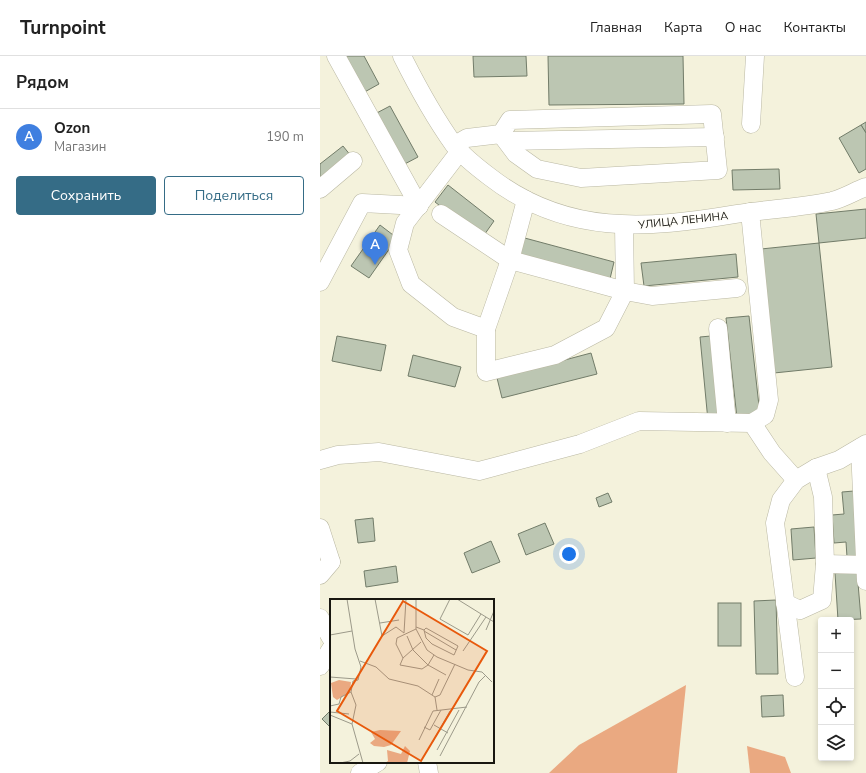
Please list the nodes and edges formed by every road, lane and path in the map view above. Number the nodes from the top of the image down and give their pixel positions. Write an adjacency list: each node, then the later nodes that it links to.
1 (336, 56): 11 (street)
2 (402, 56): 6 (street, УЛИЦА ЛЕНИНА)
3 (755, 56): 4 (street)
4 (751, 124)
5 (504, 138): 5 (street); 6 (street)
6 (457, 148): 10 (street, УЛИЦА ЛЕНИНА); 11 (street)
7 (353, 161): 9 (street)
8 (866, 187): 12 (street, УЛИЦА ЛЕНИНА)
9 (320, 189)
10 (526, 200): 14 (street, УЛИЦА ЛЕНИНА); 15 (street)
11 (418, 206): 16 (street); 20 (street)
12 (750, 212): 14 (street, УЛИЦА ЛЕНИНА); 22 (street)
13 (441, 214): 15 (street)
14 (624, 225): 18 (street)
15 (510, 260): 18 (street); 20 (street)
16 (320, 282)
17 (737, 288): 18 (street)
18 (625, 291): 20 (street)
19 (718, 328): 21 (street)
20 (486, 329)
21 (727, 423): 22 (street); 24 (street)
22 (752, 423): 26 (street)
23 (863, 446): 25 (street); 30 (street)
24 (320, 460)
25 (816, 468): 26 (street); 28 (street)
26 (796, 480): 31 (street)
27 (320, 528): 29 (street)
28 (825, 564): 30 (street); 31 (street)
29 (324, 568)
30 (866, 570)
31 (785, 603): 36 (street)
32 (320, 618): 33 (street)
33 (330, 636)
34 (330, 651): 35 (street)
35 (320, 666)
36 (795, 677)
37 (376, 763): 39 (street)
38 (427, 763): 40 (street)
39 (360, 773)
40 (429, 773)

